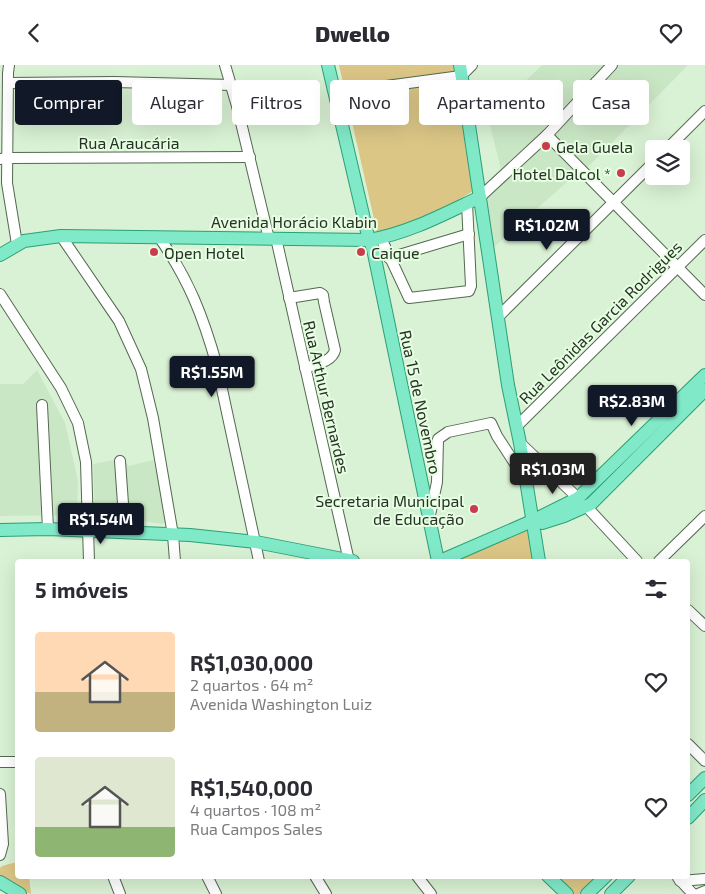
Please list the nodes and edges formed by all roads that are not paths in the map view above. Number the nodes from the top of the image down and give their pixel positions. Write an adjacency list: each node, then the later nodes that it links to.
1 (225, 65): 10 (street, Rua Arthur Bernardes)
2 (328, 65): 7 (main road, Rua 15 de Novembro)
3 (472, 65): 5 (street)
4 (612, 65): 9 (street, Avenida Horácio Klabin)
5 (460, 71): 8 (street); 20 (main road)
6 (6, 73): 10 (street); 18 (street)
7 (331, 80)
8 (408, 80)
9 (598, 80)
10 (232, 85)
11 (573, 107): 15 (street, Avenida Horácio Klabin)
12 (705, 111): 16 (street)
13 (242, 125): 17 (street, Rua Arthur Bernardes)
14 (343, 125): 28 (main road, Rua 15 de Novembro)
15 (547, 135): 20 (street, Avenida Horácio Klabin); 22 (street)
16 (676, 140)
17 (250, 157): 18 (street, Rua Araucária); 26 (street, Rua Arthur Bernardes)
18 (4, 159): 29 (street)
19 (645, 171): 22 (street)
20 (479, 192): 21 (main road, Avenida Horácio Klabin); 36 (main road)
21 (467, 203): 23 (street); 28 (main road, Avenida Horácio Klabin)
22 (613, 203): 32 (street); 36 (street)
23 (469, 234): 31 (street); 31 (street)
24 (60, 236): 25 (main road, Avenida Horácio Klabin); 29 (main road, Avenida Horácio Klabin); 53 (street)
25 (159, 237): 26 (main road, Avenida Horácio Klabin); 54 (street)
26 (272, 239): 28 (main road, Avenida Horácio Klabin); 35 (street, Rua Arthur Bernardes)
27 (705, 240): 32 (street, Rua Leônidas Garcia Rodrigues)
28 (374, 243): 31 (street); 47 (main road, Rua 15 de Novembro)
29 (17, 244): 30 (main road, Avenida Horácio Klabin)
30 (0, 255)
31 (389, 258)
32 (678, 267): 34 (street); 41 (street, Rua Leônidas Garcia Rodrigues)
33 (0, 294): 51 (street)
34 (705, 295)
35 (289, 298): 37 (street, Rua Arthur Bernardes); 37 (street)
36 (498, 317): 41 (main road)
37 (305, 368): 59 (street, Rua Arthur Bernardes)
38 (705, 375): 45 (main road)
39 (705, 390): 45 (main road)
40 (42, 405): 49 (street)
41 (516, 426): 42 (main road)
42 (520, 443): 44 (main road); 45 (street)
43 (120, 461): 52 (street)
44 (525, 480): 47 (street); 48 (main road)
45 (582, 502): 48 (main road); 63 (street)
46 (705, 516): 64 (street)
47 (429, 517): 60 (main road, Rua 15 de Novembro)
48 (532, 521): 61 (main road); 62 (main road)
49 (48, 529): 50 (main road); 51 (main road)
50 (0, 530)
51 (88, 530): 52 (main road); 55 (street)
52 (126, 532): 53 (main road)
53 (173, 535): 54 (main road); 56 (street)
54 (256, 542): 57 (street); 58 (main road)
55 (89, 559)
56 (175, 559)
57 (260, 559)
58 (341, 559)
59 (351, 559)
60 (439, 559)
61 (444, 559)
62 (538, 559)
63 (635, 559)
64 (661, 559)
65 (690, 612): 66 (street)
66 (705, 626)
67 (690, 746): 68 (street)
68 (705, 761)
69 (0, 762): 70 (street)
70 (15, 762)
71 (705, 778): 72 (main road)
72 (690, 793)
73 (0, 794): 76 (street)
74 (705, 800): 75 (main road)
75 (690, 816)
76 (0, 855)
77 (690, 878): 86 (street)
78 (115, 879): 91 (street)
79 (208, 879): 92 (street)
80 (317, 879): 93 (street)
81 (418, 879): 89 (street)
82 (551, 879): 94 (main road)
83 (603, 879): 95 (main road)
84 (626, 879): 96 (main road)
85 (679, 879): 97 (street)
86 (705, 879)
87 (0, 882): 90 (main road)
88 (705, 891): 98 (street)
89 (425, 892)
90 (17, 893)
91 (120, 894)
92 (216, 894)
93 (326, 894)
94 (566, 894)
95 (587, 894)
96 (610, 894)
97 (692, 894)
98 (698, 894)

